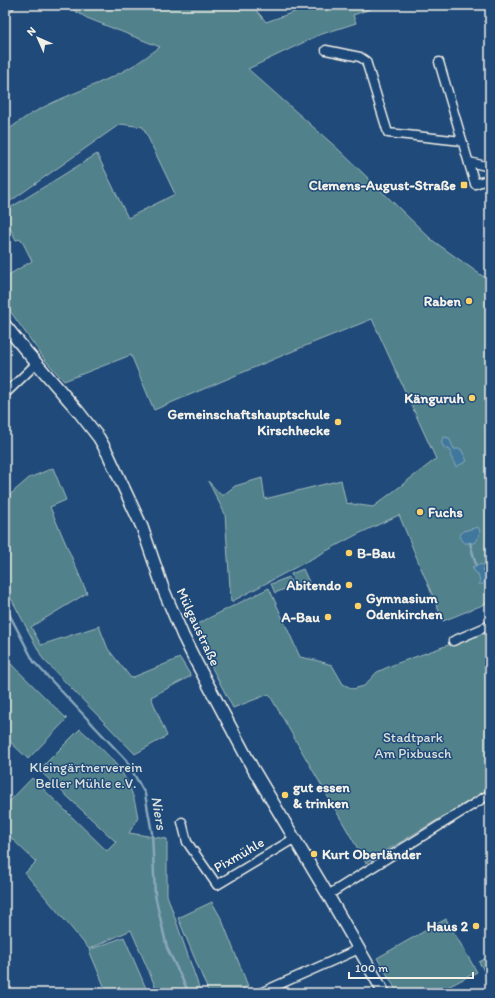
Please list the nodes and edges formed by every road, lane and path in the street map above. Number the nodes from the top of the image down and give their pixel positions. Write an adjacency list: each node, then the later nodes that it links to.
1 (10, 5): 2 (street)
2 (5, 8)
3 (326, 50): 5 (street)
4 (439, 62): 5 (street)
5 (462, 141): 6 (street)
6 (469, 162): 7 (street); 8 (street)
7 (490, 167)
8 (490, 180)
9 (5, 325): 10 (street, Mülgaustraße)
10 (37, 364): 11 (street); 16 (street, Mülgaustraße)
11 (5, 394)
12 (490, 629): 13 (street)
13 (453, 641)
14 (490, 794): 17 (street)
15 (182, 822): 16 (street, Pixmühle)
16 (295, 838): 17 (street, Mülgaustraße)
17 (328, 895): 18 (street, Mülgaustraße)
18 (359, 949): 19 (street); 20 (street, Mülgaustraße)
19 (260, 993)
20 (384, 993)

